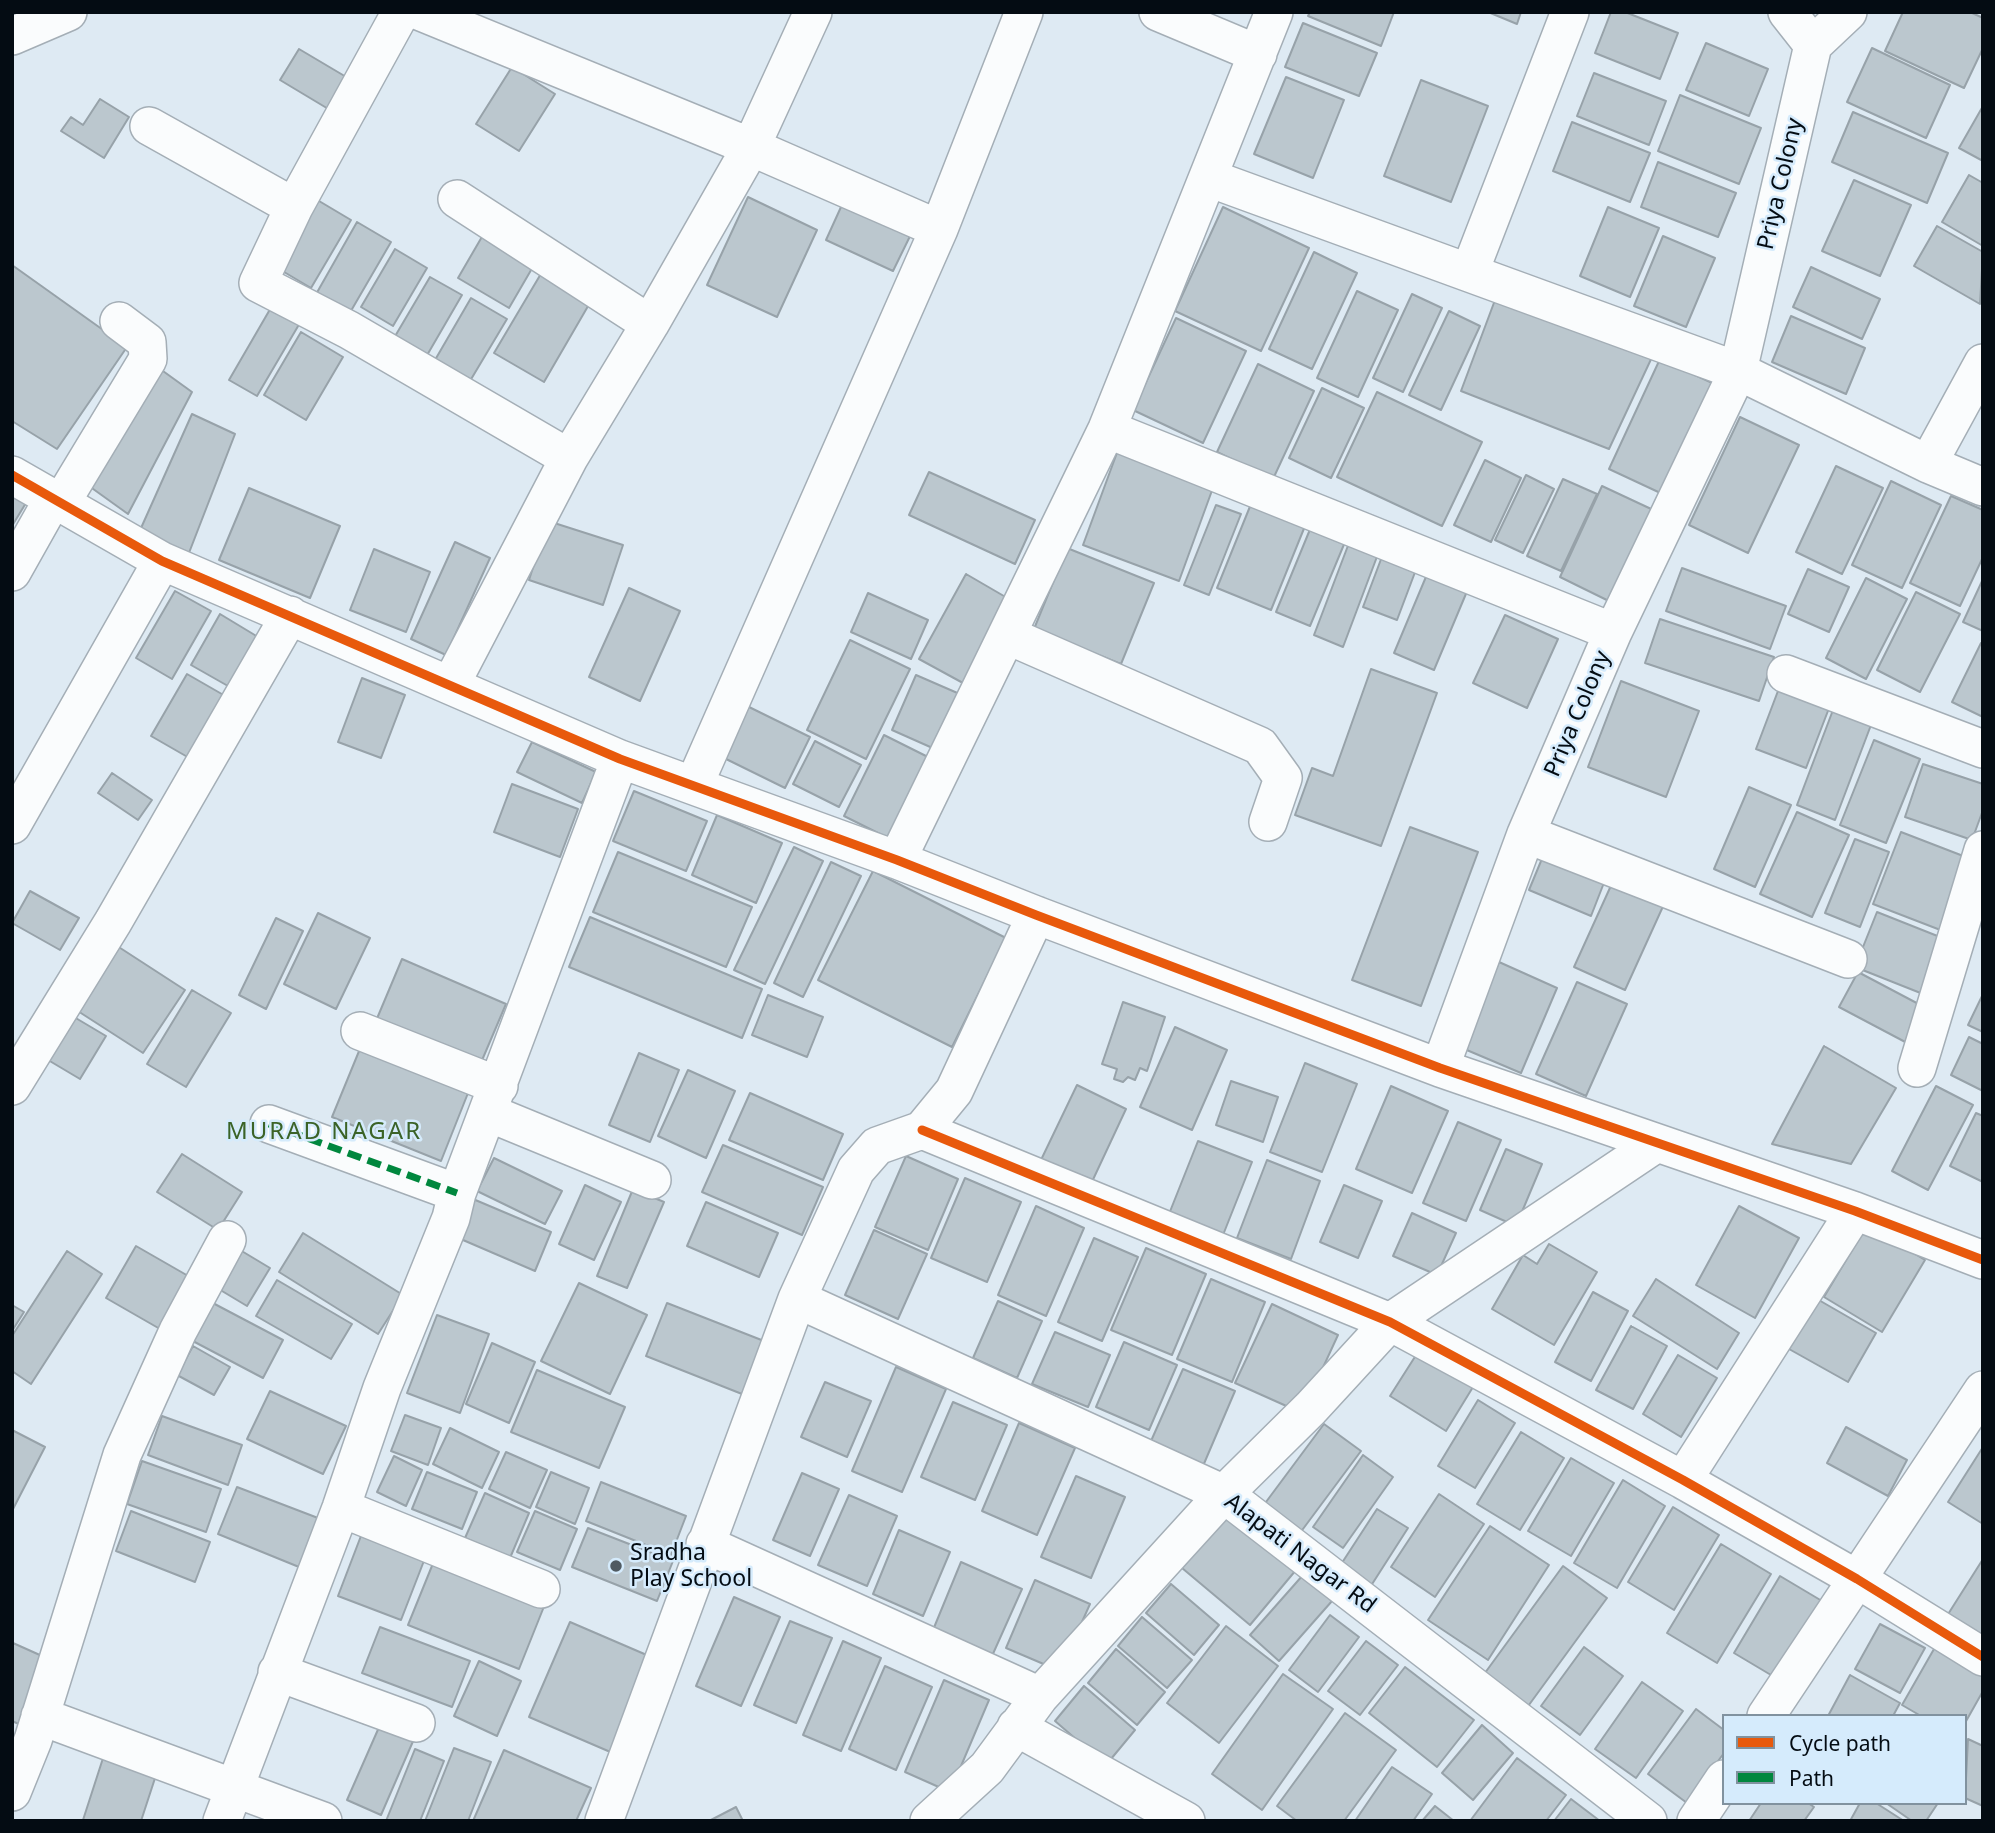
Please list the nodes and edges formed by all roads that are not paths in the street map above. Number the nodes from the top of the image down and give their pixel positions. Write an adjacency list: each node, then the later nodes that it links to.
1 (68, 12): 11 (street)
2 (401, 12): 18 (street)
3 (421, 12): 15 (street)
4 (1024, 12): 19 (street)
5 (1158, 12): 13 (street)
6 (1274, 12): 13 (street)
7 (1570, 12): 20 (street)
8 (1787, 12): 12 (street)
9 (1848, 12): 12 (street)
10 (804, 17): 15 (street)
11 (12, 36)
12 (1813, 46): 24 (street, Priya Colony)
13 (1258, 54): 16 (street)
14 (149, 126): 18 (street)
15 (751, 147): 19 (street); 22 (street)
16 (1209, 178): 20 (street); 25 (street)
17 (457, 199): 22 (street)
18 (294, 207): 26 (street)
19 (939, 229): 40 (street)
20 (1470, 271): 24 (street)
21 (119, 321): 30 (street)
22 (650, 324): 26 (street)
23 (1983, 363): 27 (street)
24 (1738, 371): 27 (street); 34 (street, Priya Colony)
25 (1107, 429): 34 (street); 35 (street)
26 (569, 458): 37 (street)
27 (1928, 464): 29 (street)
28 (12, 475): 30 (street)
29 (1983, 487)
30 (57, 501): 31 (street); 32 (street)
31 (162, 561): 33 (street); 42 (street)
32 (12, 572)
33 (290, 615): 37 (street); 52 (street)
34 (1612, 632): 43 (street, Priya Colony)
35 (1009, 636): 41 (street); 45 (street)
36 (1786, 674): 38 (street)
37 (451, 684): 39 (street)
38 (1983, 748)
39 (620, 760): 40 (street); 53 (street)
40 (694, 785): 45 (street)
41 (1268, 822)
42 (12, 825)
43 (1526, 834): 47 (street); 50 (street, Priya Colony)
44 (1983, 850): 48 (street)
45 (897, 860): 46 (street)
46 (1036, 915): 50 (street); 55 (street)
47 (1848, 958)
48 (1968, 962): 51 (street)
49 (360, 1031): 53 (street)
50 (1440, 1068): 56 (street)
51 (1917, 1068)
52 (12, 1086)
53 (494, 1100): 57 (street); 58 (street)
54 (269, 1124): 58 (street)
55 (922, 1129): 62 (street); 63 (street)
56 (1657, 1143): 59 (street); 63 (street)
57 (652, 1180)
58 (457, 1193): 68 (street)
59 (1855, 1212): 61 (street); 66 (street)
60 (227, 1240): 78 (street)
61 (1983, 1260)
62 (797, 1299): 67 (street, Alapati Nagar Rd); 69 (street)
63 (1390, 1322): 66 (street); 67 (street)
64 (1983, 1390): 65 (street)
65 (1971, 1432): 70 (street)
66 (1683, 1480): 70 (street)
67 (1224, 1494): 74 (street); 86 (street, Alapati Nagar Rd)
68 (341, 1508): 71 (street); 73 (street)
69 (705, 1544): 74 (street); 83 (street)
70 (1857, 1579): 72 (street); 75 (street)
71 (541, 1589)
72 (1983, 1657)
73 (277, 1672): 76 (street); 81 (street)
74 (1040, 1696): 77 (street)
75 (1767, 1714)
76 (416, 1723)
77 (1016, 1727): 84 (street); 85 (street)
78 (28, 1729): 80 (street); 81 (street)
79 (1722, 1782): 87 (street)
80 (12, 1792)
81 (228, 1805): 82 (street)
82 (323, 1821)
83 (604, 1821)
84 (930, 1821)
85 (1186, 1821)
86 (1648, 1821)
87 (1696, 1821)

